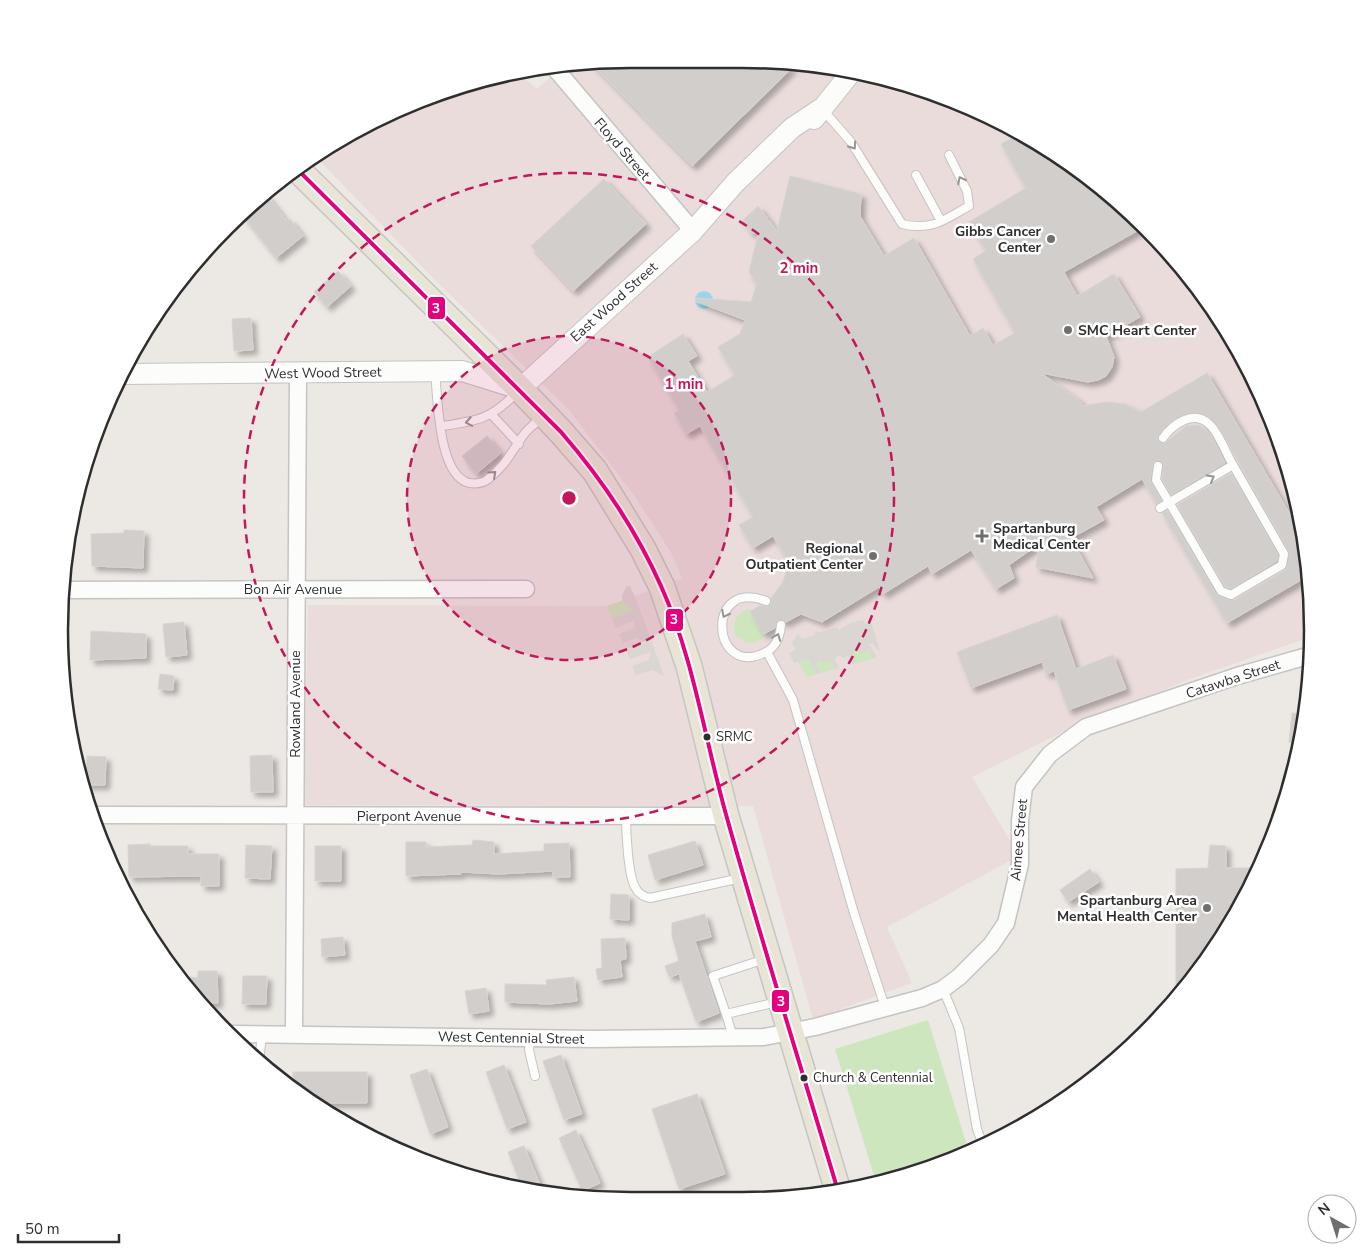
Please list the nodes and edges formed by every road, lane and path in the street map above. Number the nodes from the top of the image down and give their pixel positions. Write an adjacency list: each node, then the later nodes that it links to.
1 (558, 72): 8 (street, Floyd Street)
2 (847, 77): 3 (street, East Wood Street)
3 (822, 108): 7 (lane, one-way to 7); 8 (street, East Wood Street)
4 (949, 156): 7 (lane, one-way to 4)
5 (301, 173): 12 (main road)
6 (916, 175): 7 (lane)
7 (941, 221)
8 (693, 231): 12 (street, East Wood Street)
9 (435, 372): 11 (street, West Wood Street); 12 (street, West Wood Street); 15 (lane)
10 (129, 374): 11 (street, West Wood Street)
11 (298, 374): 22 (street, Rowland Avenue)
12 (520, 389): 13 (main road); 14 (lane)
13 (544, 415): 17 (lane); 33 (main road)
14 (492, 416): 15 (lane, one-way to 15); 17 (lane)
15 (442, 426): 17 (lane, one-way to 17)
16 (1163, 438): 18 (lane)
17 (519, 444)
18 (1233, 465): 20 (lane, one-way to 18); 20 (lane)
19 (1158, 466): 20 (lane)
20 (1169, 503): 21 (lane)
21 (1160, 508)
22 (295, 589): 23 (street, Bon Air Avenue); 24 (street, Bon Air Avenue); 31 (street, Rowland Avenue)
23 (526, 589)
24 (69, 590)
25 (766, 601): 27 (lane, one-way to 27)
26 (781, 625): 27 (lane, one-way to 26)
27 (767, 652): 38 (lane)
28 (1303, 657): 29 (street, Catawba Street)
29 (1156, 704): 36 (street, Aimee Street)
30 (99, 815): 31 (street, Pierpont Avenue)
31 (295, 816): 32 (street, Pierpont Avenue); 41 (street, Rowland Avenue)
32 (626, 816): 33 (street, Pierpont Avenue); 34 (lane)
33 (726, 816): 34 (main road)
34 (745, 876): 35 (main road)
35 (769, 958): 37 (main road); 39 (lane)
36 (943, 989): 38 (street, Aimee Street); 48 (lane)
37 (782, 1001): 39 (lane); 40 (main road)
38 (885, 1008): 40 (street, Aimee Street)
39 (726, 1014): 44 (lane)
40 (791, 1032): 44 (street, West Centennial Street); 49 (main road)
41 (294, 1033): 43 (street, West Centennial Street); 45 (street, West Centennial Street)
42 (240, 1034): 43 (street, West Centennial Street)
43 (262, 1034): 46 (lane)
44 (733, 1037): 45 (street, West Centennial Street)
45 (530, 1038): 47 (lane)
46 (260, 1053)
47 (535, 1076)
48 (981, 1139)
49 (836, 1184)

